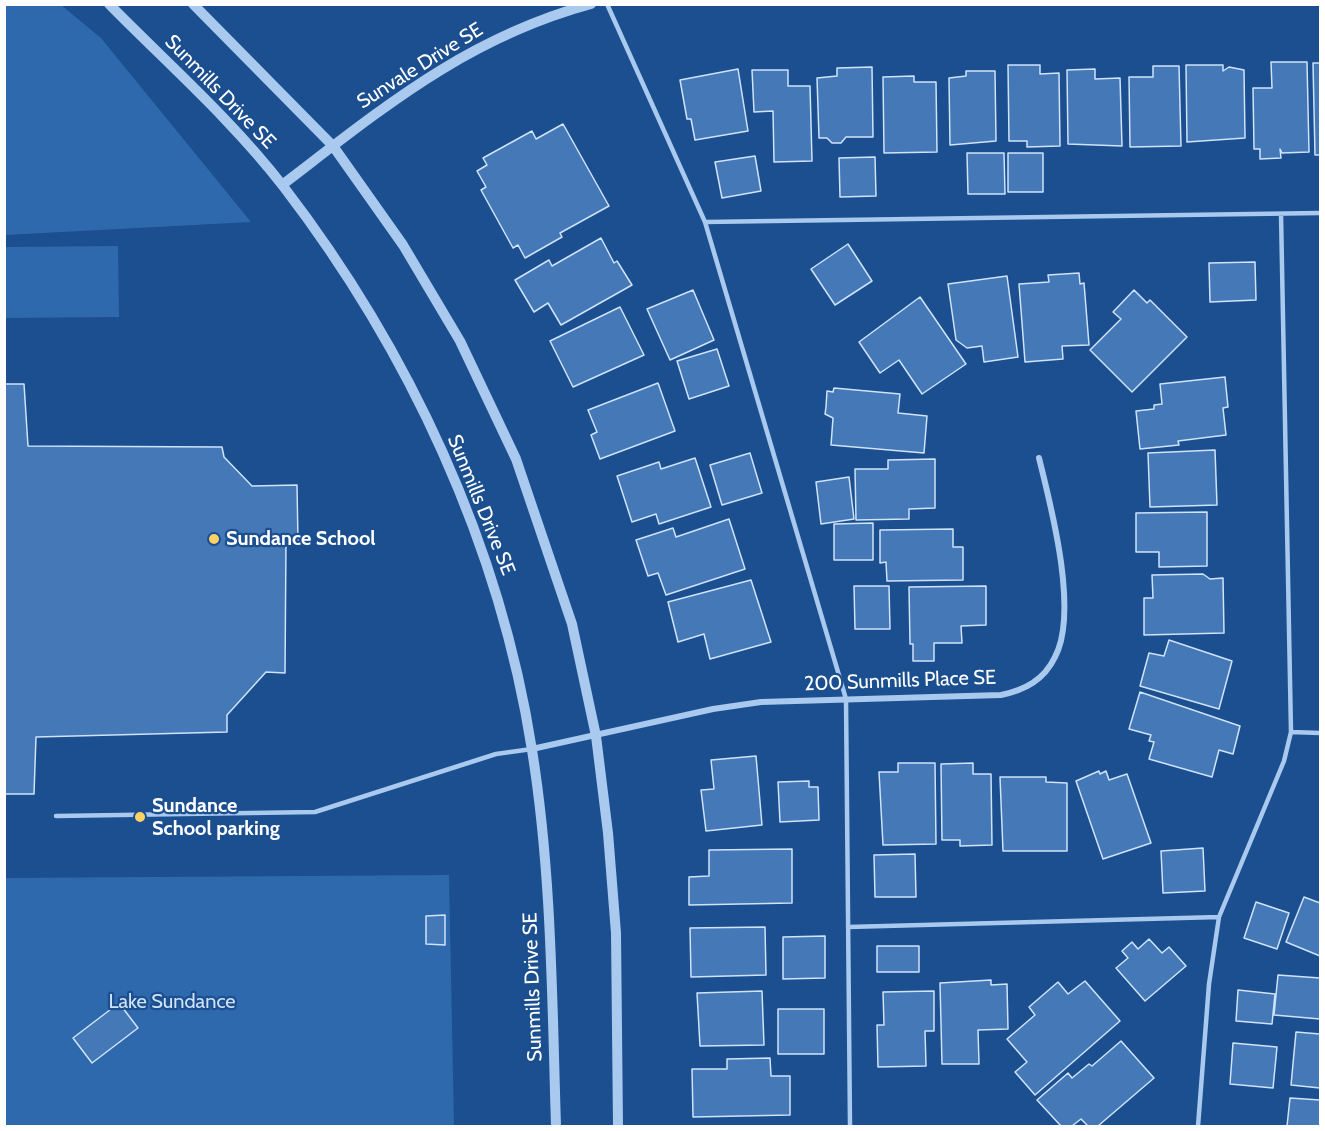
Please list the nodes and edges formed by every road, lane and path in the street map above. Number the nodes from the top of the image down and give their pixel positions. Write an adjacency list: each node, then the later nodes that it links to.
1 (109, 4): 6 (street, Sunmills Drive SE)
2 (193, 4): 5 (street, Sunmills Drive SE)
3 (591, 4): 5 (street, Sunvale Drive SE)
4 (608, 4): 9 (lane)
5 (333, 146): 6 (street, Sunvale Drive SE); 14 (street, Sunmills Drive SE)
6 (282, 185): 15 (street, Sunmills Drive SE)
7 (1320, 213): 8 (lane)
8 (1281, 214): 9 (lane); 12 (lane)
9 (705, 222): 11 (lane)
10 (1039, 458): 11 (street, 200 Sunmills Place SE)
11 (846, 699): 14 (street, 200 Sunmills Place SE); 18 (lane)
12 (1291, 732): 13 (lane); 17 (lane)
13 (1320, 732)
14 (596, 736): 15 (street, 200 Sunmills Place SE); 20 (street, Sunmills Drive SE)
15 (532, 749): 16 (lane); 19 (street, Sunmills Drive SE)
16 (56, 816)
17 (1219, 917): 18 (lane); 22 (lane)
18 (848, 927): 21 (lane)
19 (556, 1126)
20 (618, 1126)
21 (850, 1126)
22 (1198, 1126)

